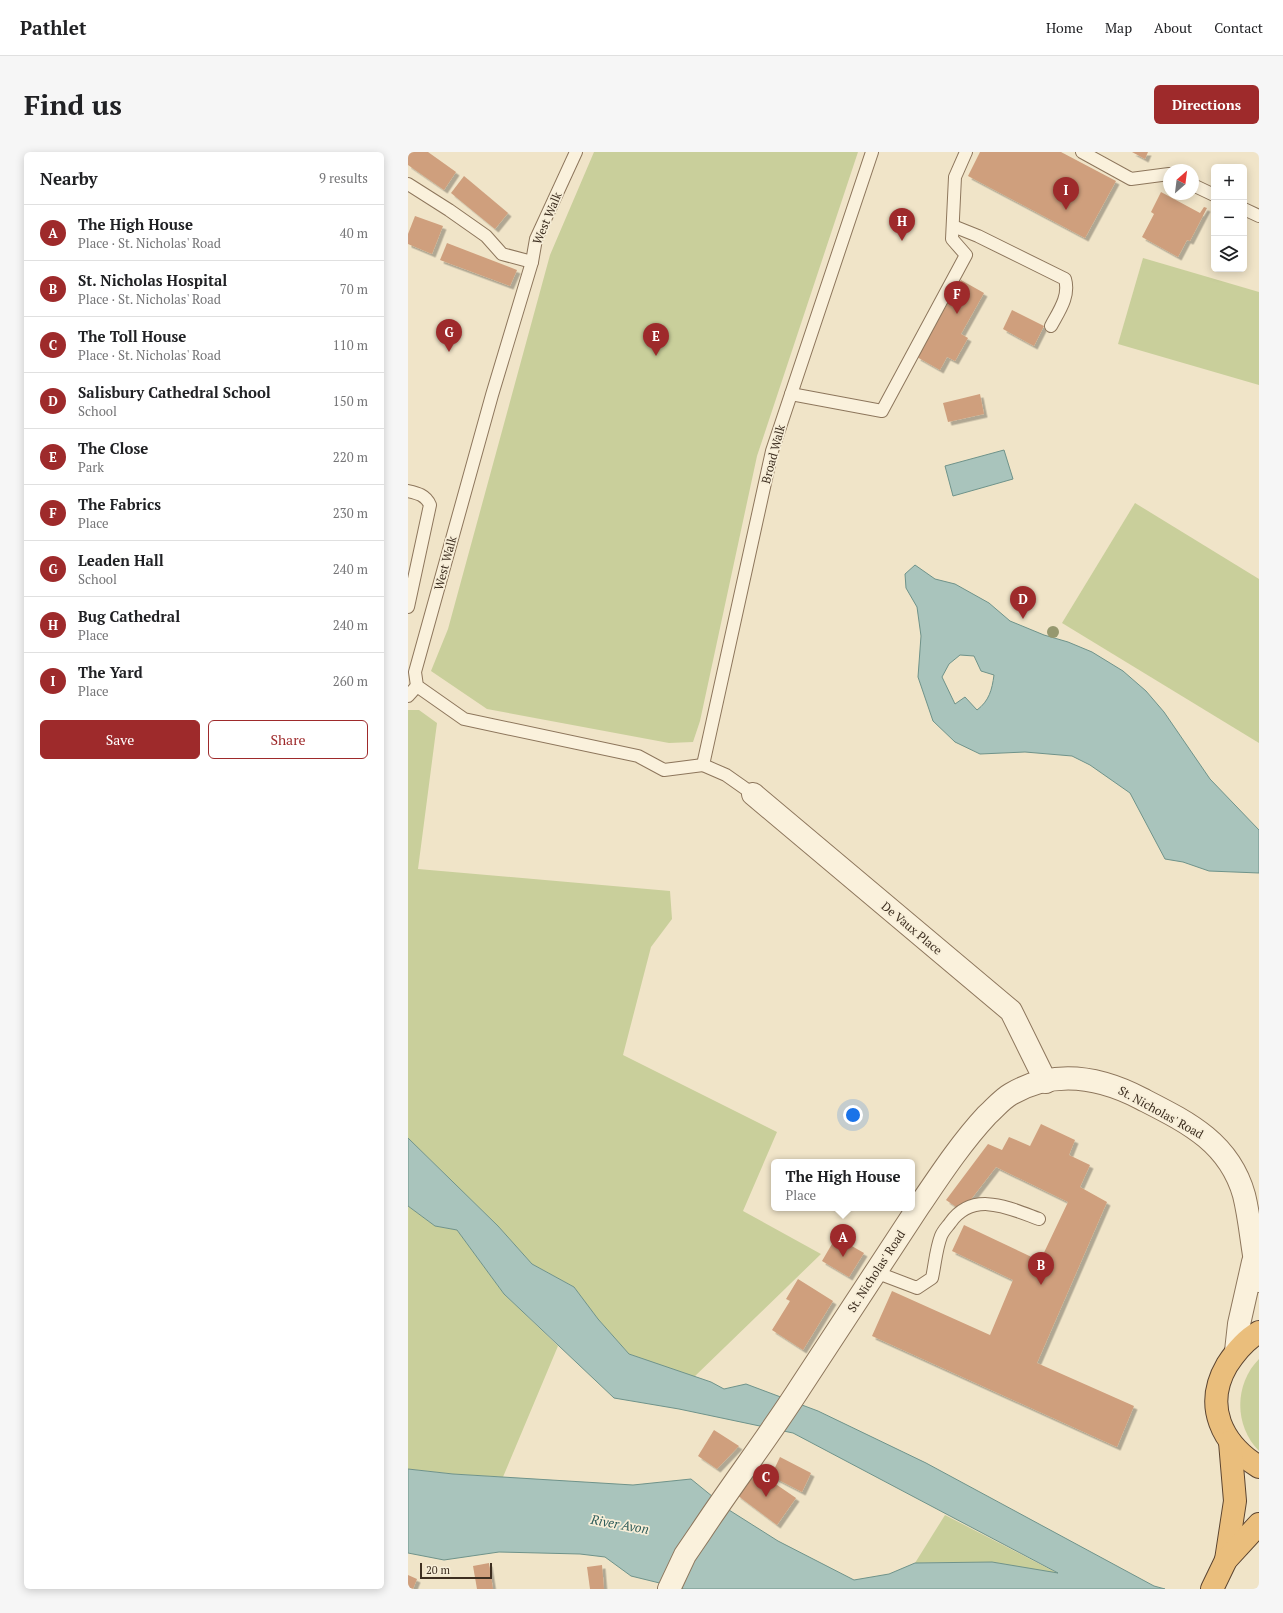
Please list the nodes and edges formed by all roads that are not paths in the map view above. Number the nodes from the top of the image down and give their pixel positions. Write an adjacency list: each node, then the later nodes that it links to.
1 (576, 152): 12 (lane, West Walk)
2 (872, 152): 14 (lane, Broad Walk)
3 (966, 152): 11 (lane)
4 (1082, 152): 5 (lane)
5 (1163, 175)
6 (408, 184): 12 (lane)
7 (1199, 188): 8 (lane)
8 (1211, 193)
9 (1247, 210): 10 (lane)
10 (1259, 215)
11 (953, 226): 13 (lane); 14 (lane)
12 (532, 262): 18 (lane, West Walk)
13 (1051, 326)
14 (791, 394): 21 (lane, Broad Walk)
15 (408, 491): 16 (lane)
16 (408, 607)
17 (408, 658): 18 (lane)
18 (415, 672): 19 (lane, West Walk)
19 (417, 686): 20 (lane); 21 (lane)
20 (408, 696)
21 (703, 765): 22 (lane)
22 (753, 794): 23 (street, De Vaux Place)
23 (1046, 1082): 25 (street, St. Nicholas' Road); 26 (street, St. Nicholas' Road)
24 (1039, 1219): 26 (lane)
25 (1254, 1259): 27 (street, St. Nicholas' Road); 29 (street, St. Nicholas' Road)
26 (875, 1272): 34 (street, St. Nicholas' Road)
27 (1259, 1281)
28 (1259, 1332): 29 (highway)
29 (1236, 1351): 30 (highway)
30 (1230, 1442): 31 (highway); 33 (highway)
31 (1259, 1467)
32 (1259, 1524): 33 (highway)
33 (1226, 1560): 35 (highway)
34 (669, 1589)
35 (1212, 1589)

